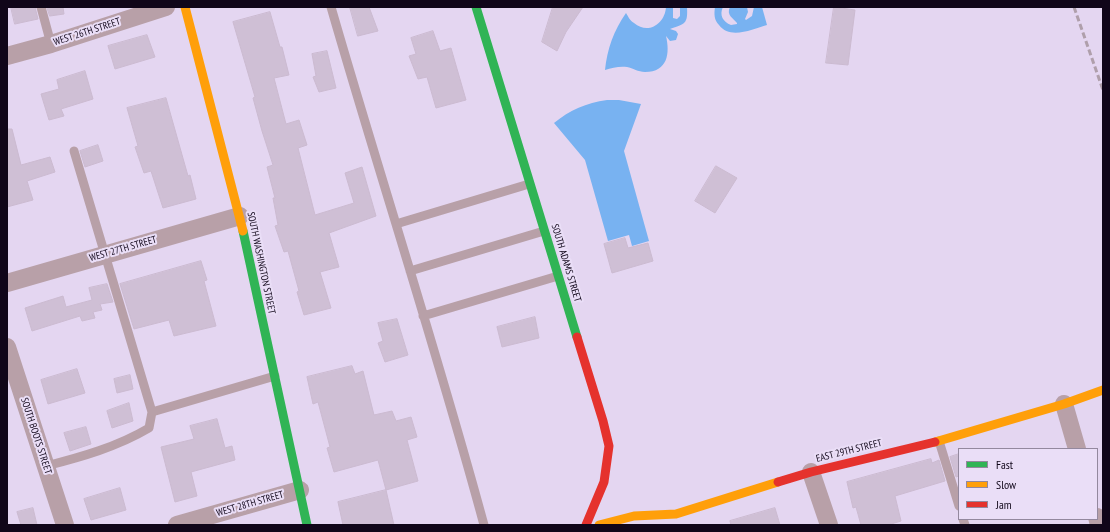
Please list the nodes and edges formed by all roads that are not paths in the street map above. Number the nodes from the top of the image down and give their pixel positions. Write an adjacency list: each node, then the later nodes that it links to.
1 (41, 7): 6 (lane)
2 (166, 7): 6 (street, WEST 26TH STREET)
3 (185, 7): 10 (main road, SOUTH WASHINGTON STREET)
4 (331, 7): 11 (lane)
5 (476, 7): 9 (main road, SOUTH ADAMS STREET)
6 (51, 44): 7 (street, WEST 26TH STREET)
7 (7, 56)
8 (74, 151): 13 (lane)
9 (530, 184): 11 (lane); 12 (main road, SOUTH ADAMS STREET)
10 (240, 216): 13 (street, WEST 27TH STREET); 19 (main road, SOUTH WASHINGTON STREET)
11 (396, 224): 14 (lane)
12 (544, 231): 14 (lane); 15 (main road, SOUTH ADAMS STREET)
13 (106, 254): 16 (street, WEST 27TH STREET); 22 (lane)
14 (410, 271): 17 (lane)
15 (558, 276): 17 (lane); 34 (main road, SOUTH ADAMS STREET)
16 (7, 283)
17 (423, 316): 33 (lane)
18 (7, 347): 25 (street, SOUTH BOOTS STREET)
19 (275, 376): 22 (lane); 27 (main road, SOUTH WASHINGTON STREET)
20 (1103, 390): 21 (main road, EAST 29TH STREET)
21 (1064, 404): 23 (main road, EAST 29TH STREET); 24 (street)
22 (152, 412): 25 (lane)
23 (939, 441): 26 (main road, EAST 29TH STREET); 28 (lane)
24 (1077, 448)
25 (46, 466): 30 (street, SOUTH BOOTS STREET)
26 (811, 472): 29 (main road, EAST 29TH STREET); 37 (street)
27 (300, 490): 31 (street, WEST 28TH STREET); 32 (main road, SOUTH WASHINGTON STREET)
28 (958, 503)
29 (676, 514): 35 (main road, EAST 29TH STREET); 36 (lane)
30 (65, 525)
31 (177, 525)
32 (307, 525)
33 (484, 525)
34 (586, 525)
35 (599, 525)
36 (679, 525)
37 (829, 525)

